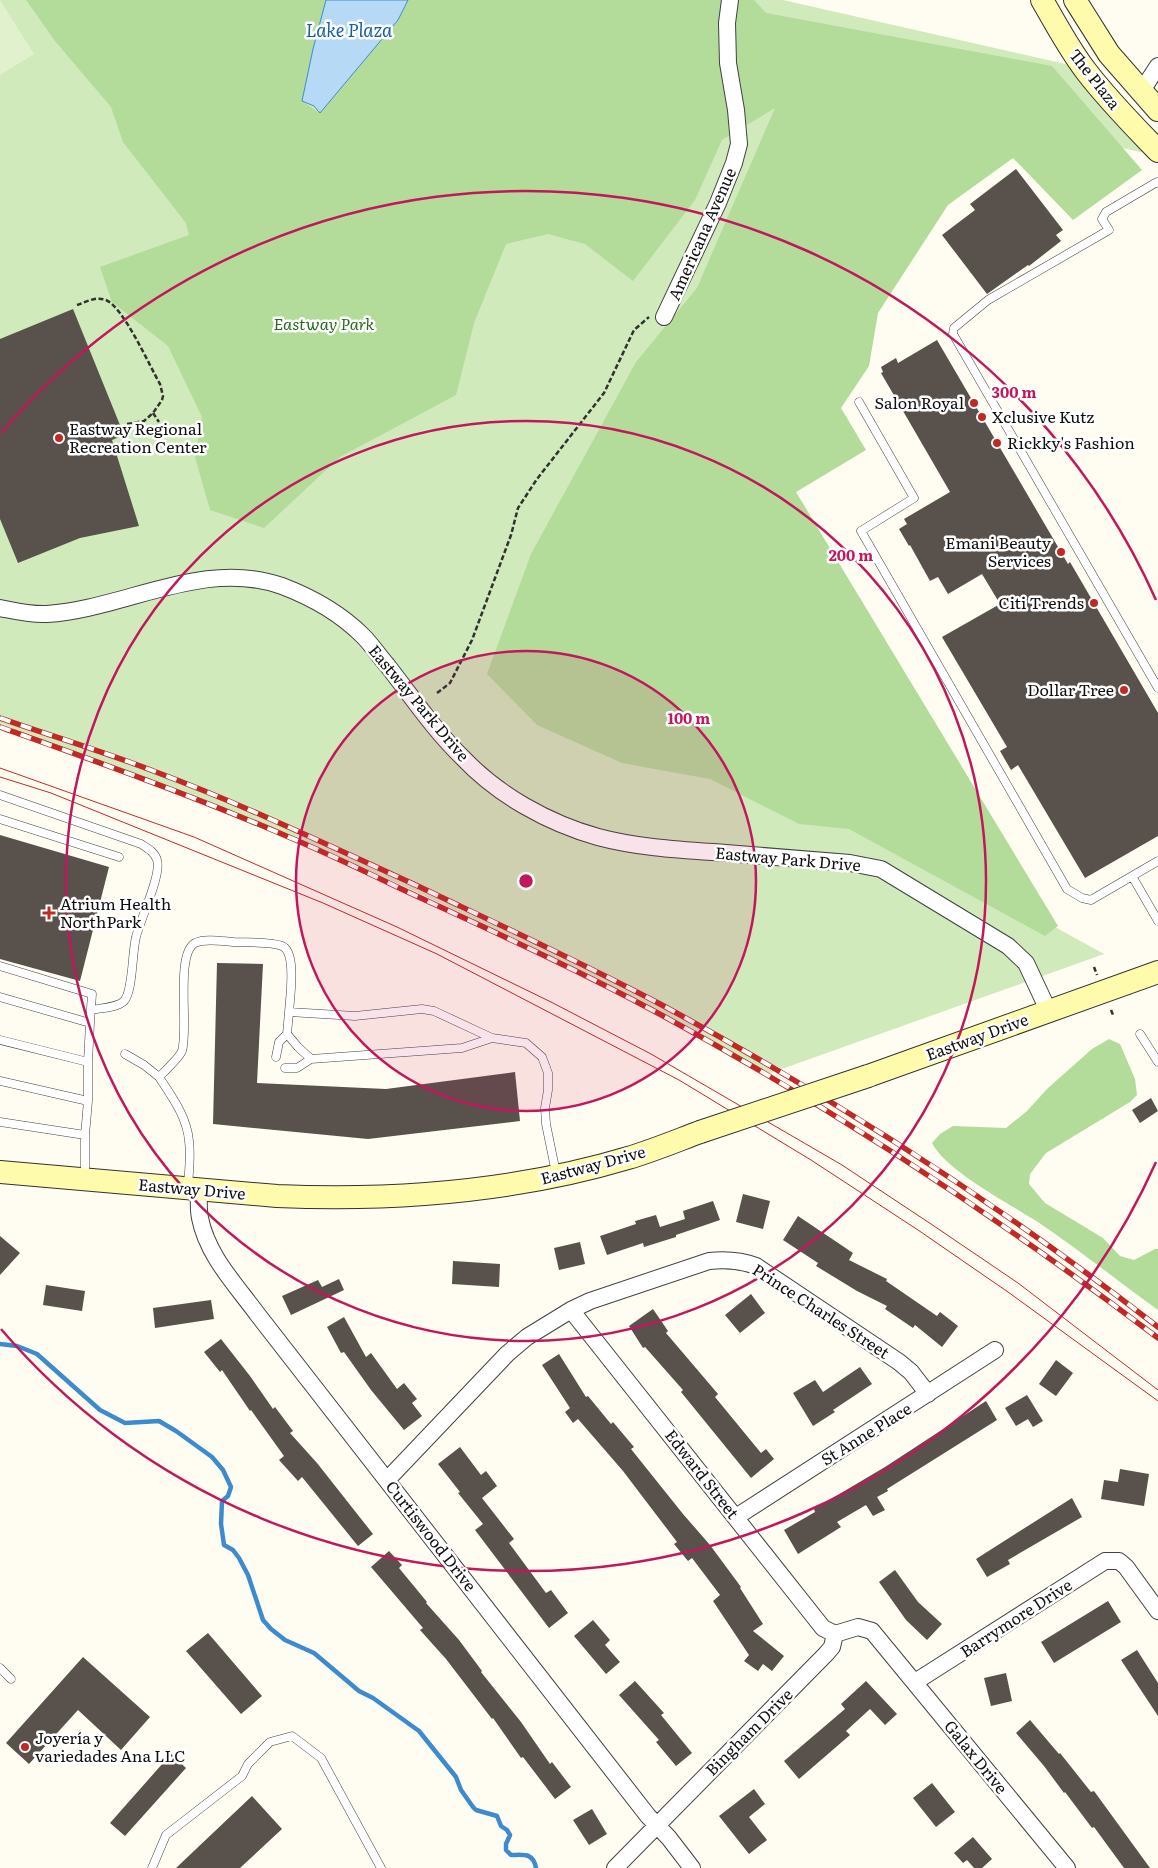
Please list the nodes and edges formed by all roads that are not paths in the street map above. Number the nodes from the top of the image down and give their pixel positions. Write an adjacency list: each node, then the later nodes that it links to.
1 (730, 0): 9 (street, Americana Avenue)
2 (1042, 0): 7 (main road, The Plaza)
3 (1075, 0): 5 (main road, The Plaza)
4 (1158, 66): 5 (street)
5 (1141, 92): 6 (main road, The Plaza)
6 (1158, 110)
7 (1158, 151)
8 (1158, 183): 12 (lane)
9 (664, 317)
10 (859, 402): 17 (lane)
11 (0, 608): 24 (street, Eastway Park Drive)
12 (1158, 688)
13 (0, 796): 22 (lane)
14 (0, 819): 15 (lane)
15 (119, 857)
16 (1158, 861): 17 (lane)
17 (1132, 876): 18 (lane)
18 (1158, 921)
19 (0, 966): 22 (lane)
20 (1158, 972): 24 (main road, Eastway Drive)
21 (0, 997): 25 (lane)
22 (91, 1010): 25 (lane)
23 (289, 1012): 26 (lane); 28 (lane); 36 (lane)
24 (1048, 1012): 42 (main road, Eastway Drive, bridge)
25 (90, 1023): 33 (lane)
26 (287, 1034): 31 (lane); 32 (lane)
27 (1140, 1034): 34 (lane)
28 (492, 1038): 32 (lane); 42 (lane)
29 (0, 1040): 33 (lane)
30 (125, 1054): 36 (lane)
31 (276, 1057)
32 (311, 1059): 35 (lane)
33 (88, 1062): 38 (lane)
34 (1158, 1062)
35 (285, 1068)
36 (159, 1077): 44 (lane)
37 (0, 1081): 38 (lane)
38 (88, 1101): 40 (lane)
39 (0, 1122): 40 (lane)
40 (85, 1136): 43 (lane)
41 (0, 1172): 43 (main road, Eastway Drive)
42 (557, 1176): 44 (main road, Eastway Drive)
43 (85, 1180): 44 (main road, Eastway Drive)
44 (194, 1190): 48 (street, Curtiswood Drive)
45 (572, 1310): 47 (street, Prince Charles Street); 48 (street, Prince Charles Street); 49 (street, Edward Street)
46 (995, 1350): 47 (street, St Anne Place)
47 (928, 1394): 49 (street, St Anne Place)
48 (387, 1480): 55 (street, Curtiswood Drive)
49 (736, 1517): 51 (street, Edward Street)
50 (1158, 1611): 54 (street, Barrymore Drive)
51 (835, 1634): 54 (street, Galax Drive); 55 (street, Bingham Drive)
52 (0, 1668): 53 (lane)
53 (11, 1679)
54 (915, 1682): 60 (street, Galax Drive)
55 (657, 1825): 58 (street, Bingham Drive); 59 (street, Curtiswood Drive)
56 (152, 1868): 57 (lane)
57 (381, 1868)
58 (615, 1868)
59 (692, 1868)
60 (1067, 1868)

